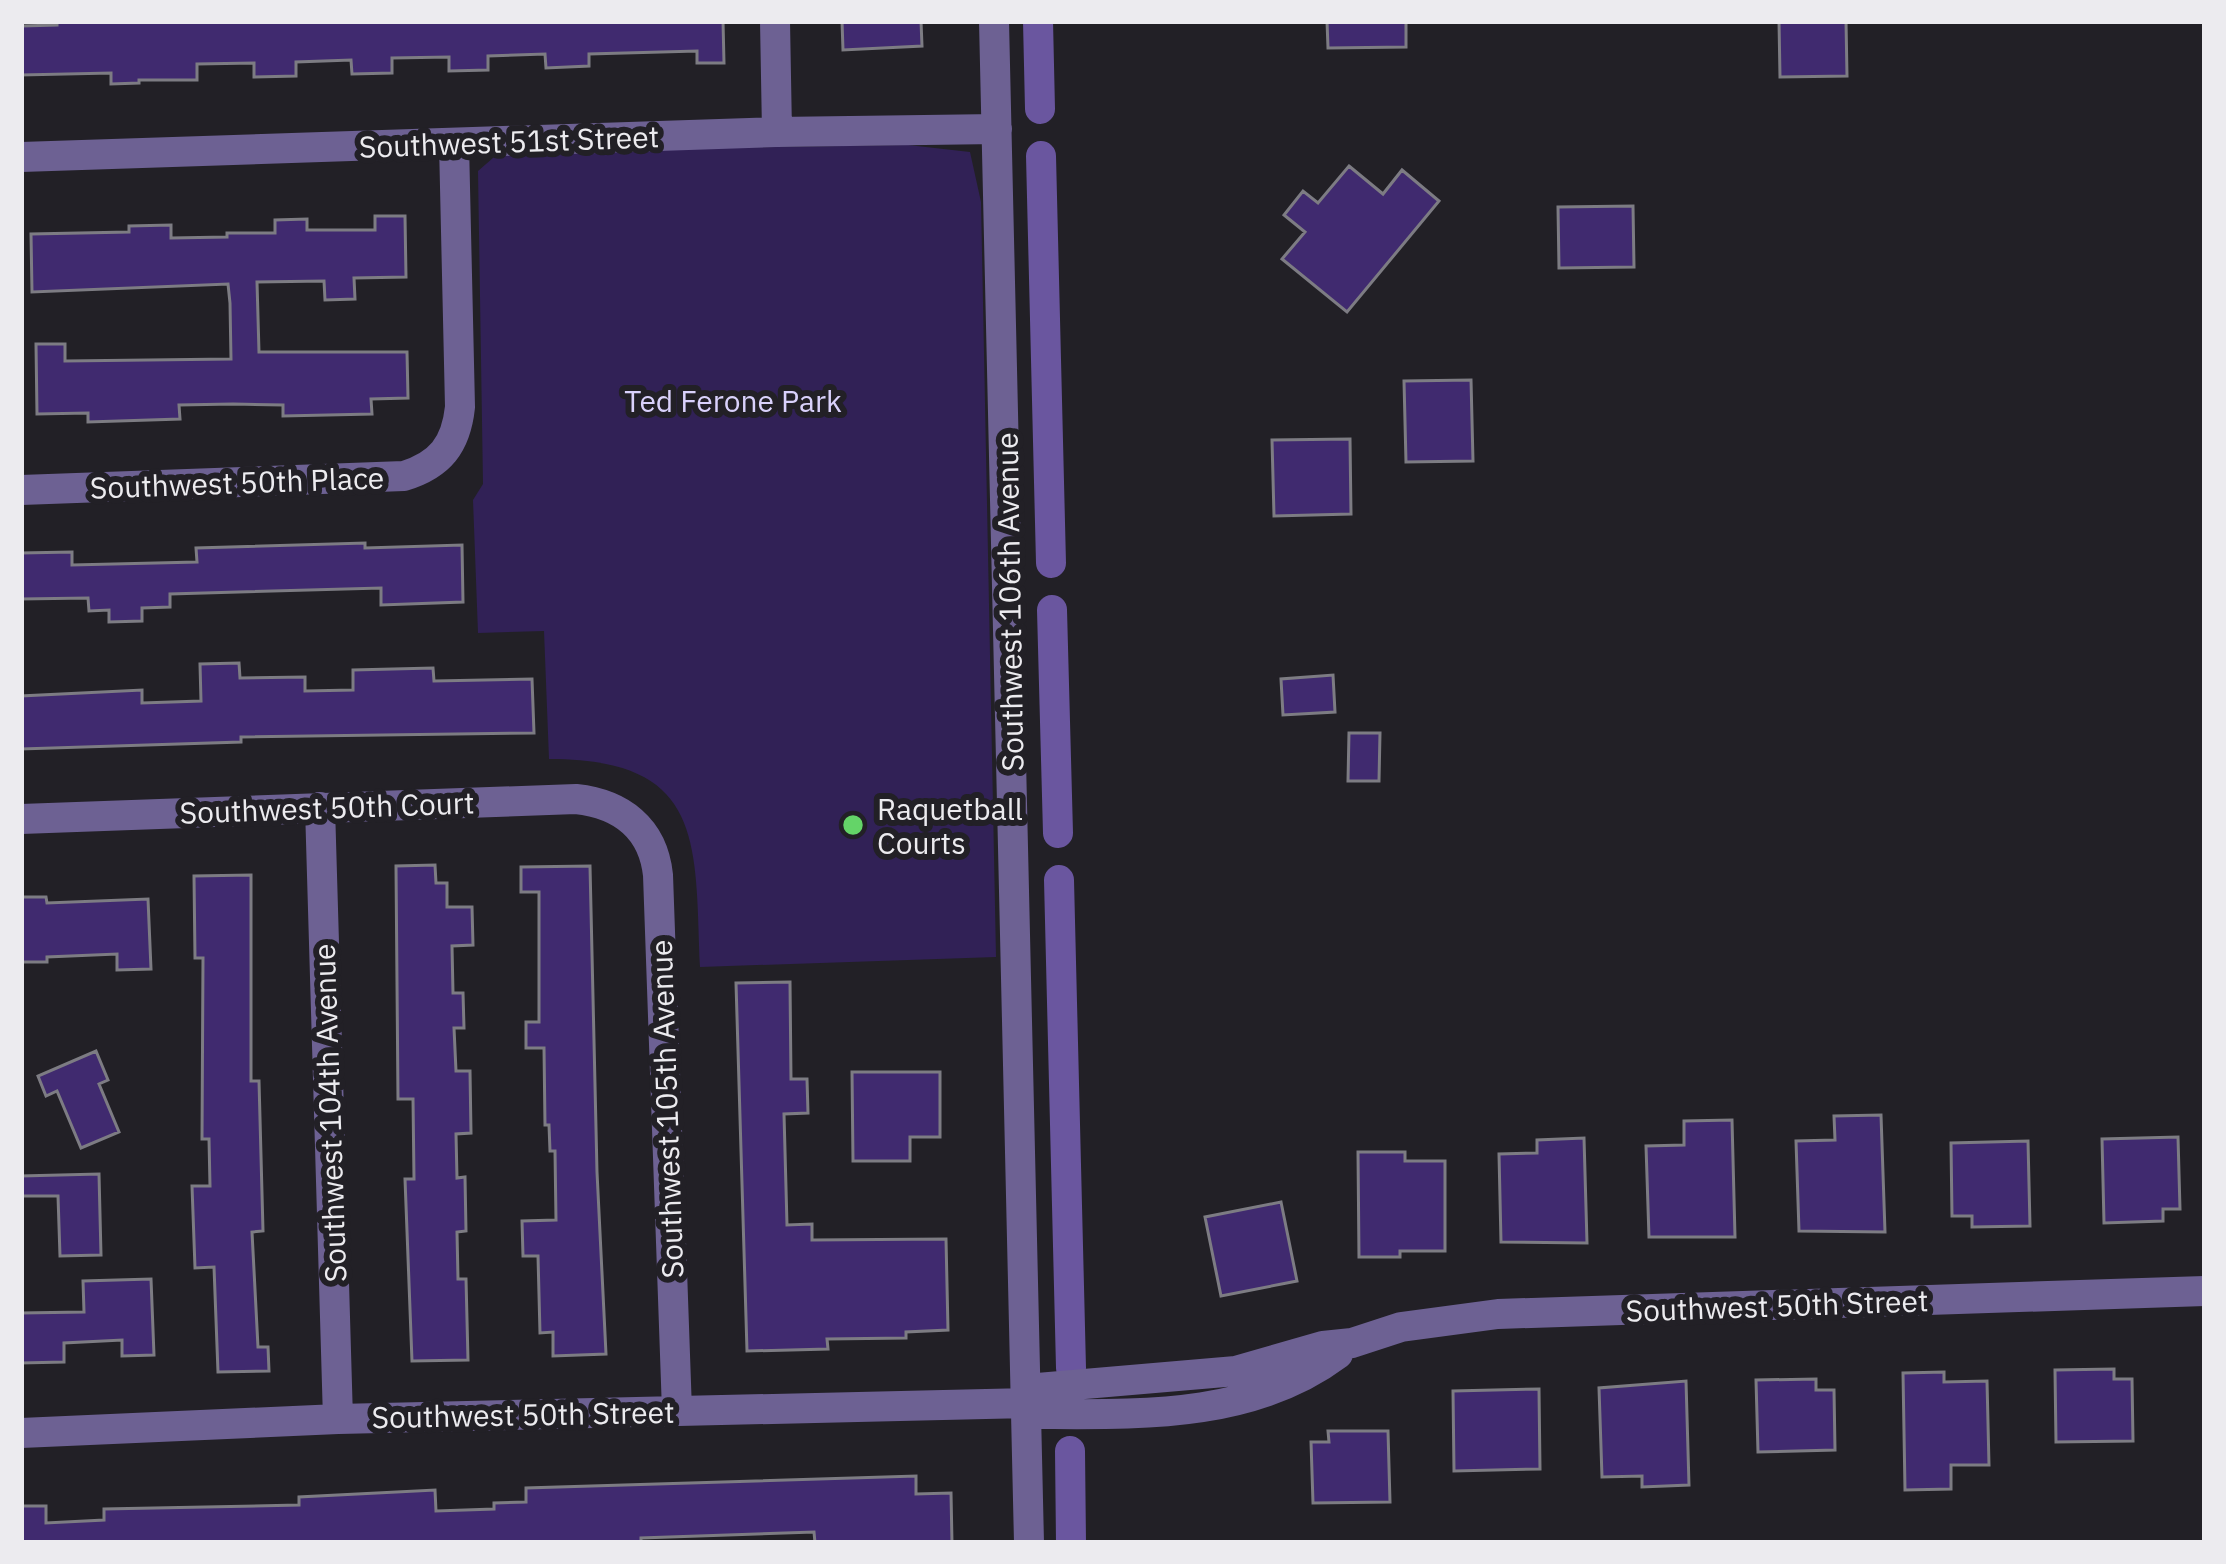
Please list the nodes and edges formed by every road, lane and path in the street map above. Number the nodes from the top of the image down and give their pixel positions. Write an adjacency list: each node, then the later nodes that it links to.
1 (775, 21): 4 (street)
2 (994, 21): 3 (street, Southwest 106th Avenue)
3 (997, 129): 4 (street, Southwest 51st Street); 12 (street, Southwest 106th Avenue)
4 (777, 132): 5 (street, Southwest 51st Street)
5 (454, 143): 6 (street, Southwest 51st Street); 7 (street, Southwest 50th Place)
6 (21, 157)
7 (21, 490)
8 (320, 808): 9 (street, Southwest 50th Court); 10 (street, Southwest 50th Court); 14 (street, Southwest 104th Avenue)
9 (629, 818): 13 (street, Southwest 105th Avenue)
10 (21, 819)
11 (2205, 1291): 12 (street, Southwest 50th Street)
12 (1026, 1402): 13 (street, Southwest 50th Street); 16 (street, Southwest 106th Avenue)
13 (676, 1411): 14 (street, Southwest 50th Street)
14 (338, 1419): 15 (street, Southwest 50th Street)
15 (21, 1433)
16 (1029, 1543)

